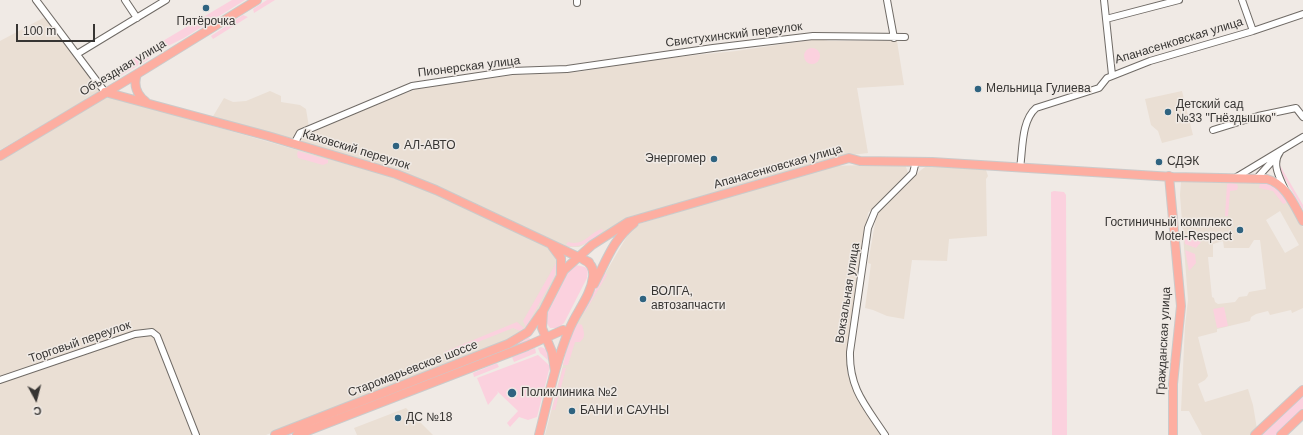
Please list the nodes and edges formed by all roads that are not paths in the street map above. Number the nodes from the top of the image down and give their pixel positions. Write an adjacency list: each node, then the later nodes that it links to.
1 (36, 0): 15 (street)
2 (125, 0): 10 (street)
3 (166, 0): 10 (street)
4 (257, 0): 17 (main road, Объездная улица)
5 (887, 0): 14 (street)
6 (1104, 0): 11 (street)
7 (1179, 0): 11 (street)
8 (1242, 0): 12 (street)
9 (1303, 14): 12 (street, Апанасенковская улица)
10 (137, 18): 15 (street)
11 (1106, 19): 18 (street)
12 (1253, 31): 18 (street, Апанасенковская улица)
13 (905, 37): 14 (street, Свистухинский переулок)
14 (894, 38): 16 (street, Свистухинский переулок)
15 (77, 54): 19 (street)
16 (568, 69): 24 (street, Пионерская улица)
17 (137, 74): 19 (main road, Объездная улица); 20 (main road)
18 (1112, 75): 29 (street, Апанасенковская улица)
19 (105, 92): 20 (main road, Каховский переулок); 26 (main road, Объездная улица)
20 (147, 103): 24 (main road, Каховский переулок)
21 (1303, 117): 22 (street)
22 (1213, 130)
23 (1303, 138): 25 (street)
24 (294, 144): 36 (main road, Каховский переулок)
25 (1279, 153): 27 (street); 32 (street); 33 (street)
26 (0, 156)
27 (1267, 160): 31 (street); 32 (street)
28 (916, 162): 29 (main road, Апанасенковская улица); 34 (main road, Апанасенковская улица); 57 (street, Вокзальная улица)
29 (1020, 168): 30 (main road, Апанасенковская улица)
30 (1169, 176): 31 (main road, Апанасенковская улица); 58 (main road, Гражданская улица)
31 (1235, 178): 32 (main road, Апанасенковская улица)
32 (1256, 178): 33 (main road, Апанасенковская улица)
33 (1286, 193): 35 (main road, Апанасенковская улица)
34 (642, 218): 37 (main road); 41 (main road)
35 (1303, 220)
36 (549, 242): 38 (main road, Каховский переулок); 40 (main road)
37 (592, 245): 38 (main road); 39 (main road)
38 (562, 249): 39 (main road, Каховский переулок)
39 (576, 259): 40 (main road); 41 (main road, Каховский переулок)
40 (561, 277): 42 (main road)
41 (591, 289): 43 (main road)
42 (545, 306): 44 (main road); 54 (main road, Старомарьевское шоссе)
43 (576, 316): 45 (main road, Старомарьевское шоссе); 49 (main road)
44 (542, 319): 45 (main road); 46 (main road)
45 (562, 330): 46 (main road, Старомарьевское шоссе)
46 (546, 339): 47 (main road, Старомарьевское шоссе); 48 (main road)
47 (534, 343): 48 (main road); 55 (main road, Старомарьевское шоссе)
48 (552, 352): 49 (main road)
49 (555, 371): 56 (main road)
50 (0, 380): 53 (street, Торговый переулок)
51 (1303, 390): 59 (main road)
52 (1303, 414): 60 (main road)
53 (196, 435)
54 (274, 435)
55 (297, 435)
56 (539, 435)
57 (885, 435)
58 (1173, 435)
59 (1255, 435)
60 (1281, 435)

